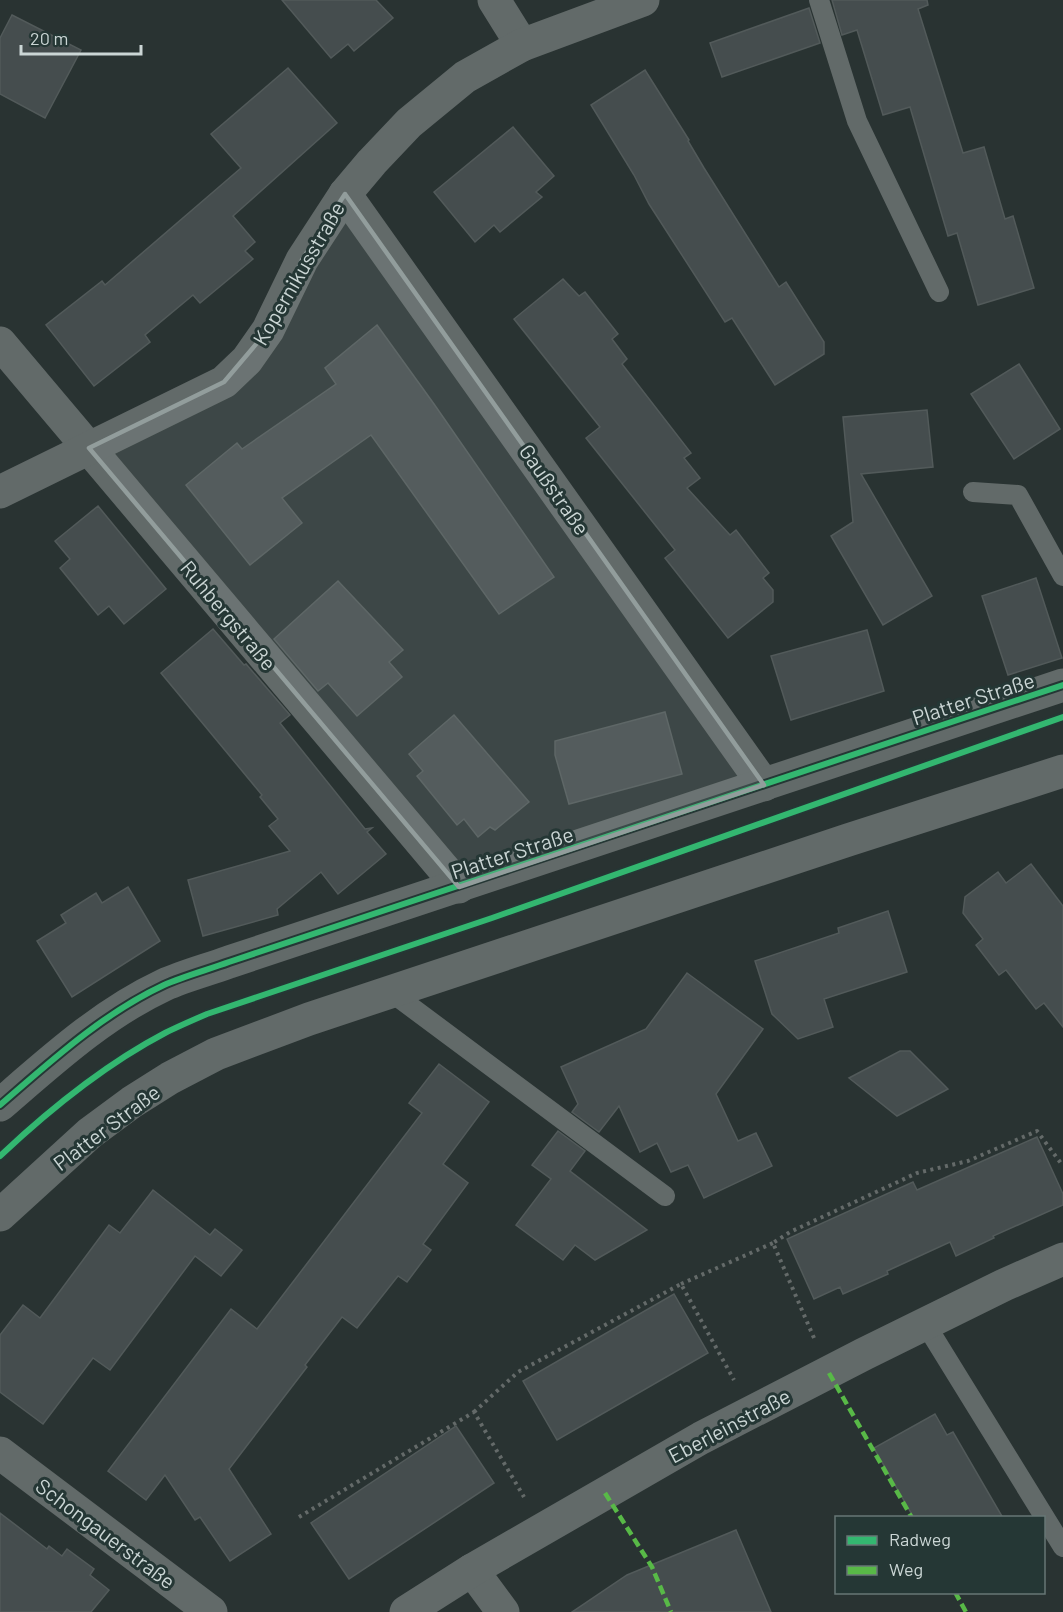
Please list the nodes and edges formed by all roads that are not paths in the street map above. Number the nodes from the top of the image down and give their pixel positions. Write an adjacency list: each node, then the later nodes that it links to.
1 (494, 0): 4 (street)
2 (643, 0): 4 (street, Kopernikusstraße)
3 (819, 0): 6 (lane)
4 (522, 45): 5 (street, Kopernikusstraße)
5 (345, 194): 8 (street, Kopernikusstraße); 14 (street, Gaußstraße)
6 (939, 292)
7 (0, 343): 8 (street, Ruhbergstraße)
8 (89, 448): 9 (street, Kopernikusstraße); 15 (street, Ruhbergstraße)
9 (0, 492)
10 (973, 492): 11 (lane)
11 (1063, 576)
12 (1063, 685): 14 (street, Platter Straße)
13 (1063, 771): 16 (street, Platter Straße)
14 (764, 785): 15 (street, Platter Straße)
15 (459, 887): 17 (street, Platter Straße)
16 (391, 992): 18 (lane); 19 (street, Platter Straße)
17 (0, 1105)
18 (665, 1196)
19 (0, 1215)
20 (1063, 1259): 21 (street, Eberleinstraße)
21 (926, 1325): 23 (lane); 26 (street, Eberleinstraße)
22 (0, 1453): 27 (street, Schongauerstraße)
23 (1044, 1516)
24 (1045, 1518): 25 (lane)
25 (1063, 1547)
26 (472, 1570): 28 (street, Eberleinstraße); 29 (street)
27 (212, 1612)
28 (406, 1612)
29 (503, 1612)

